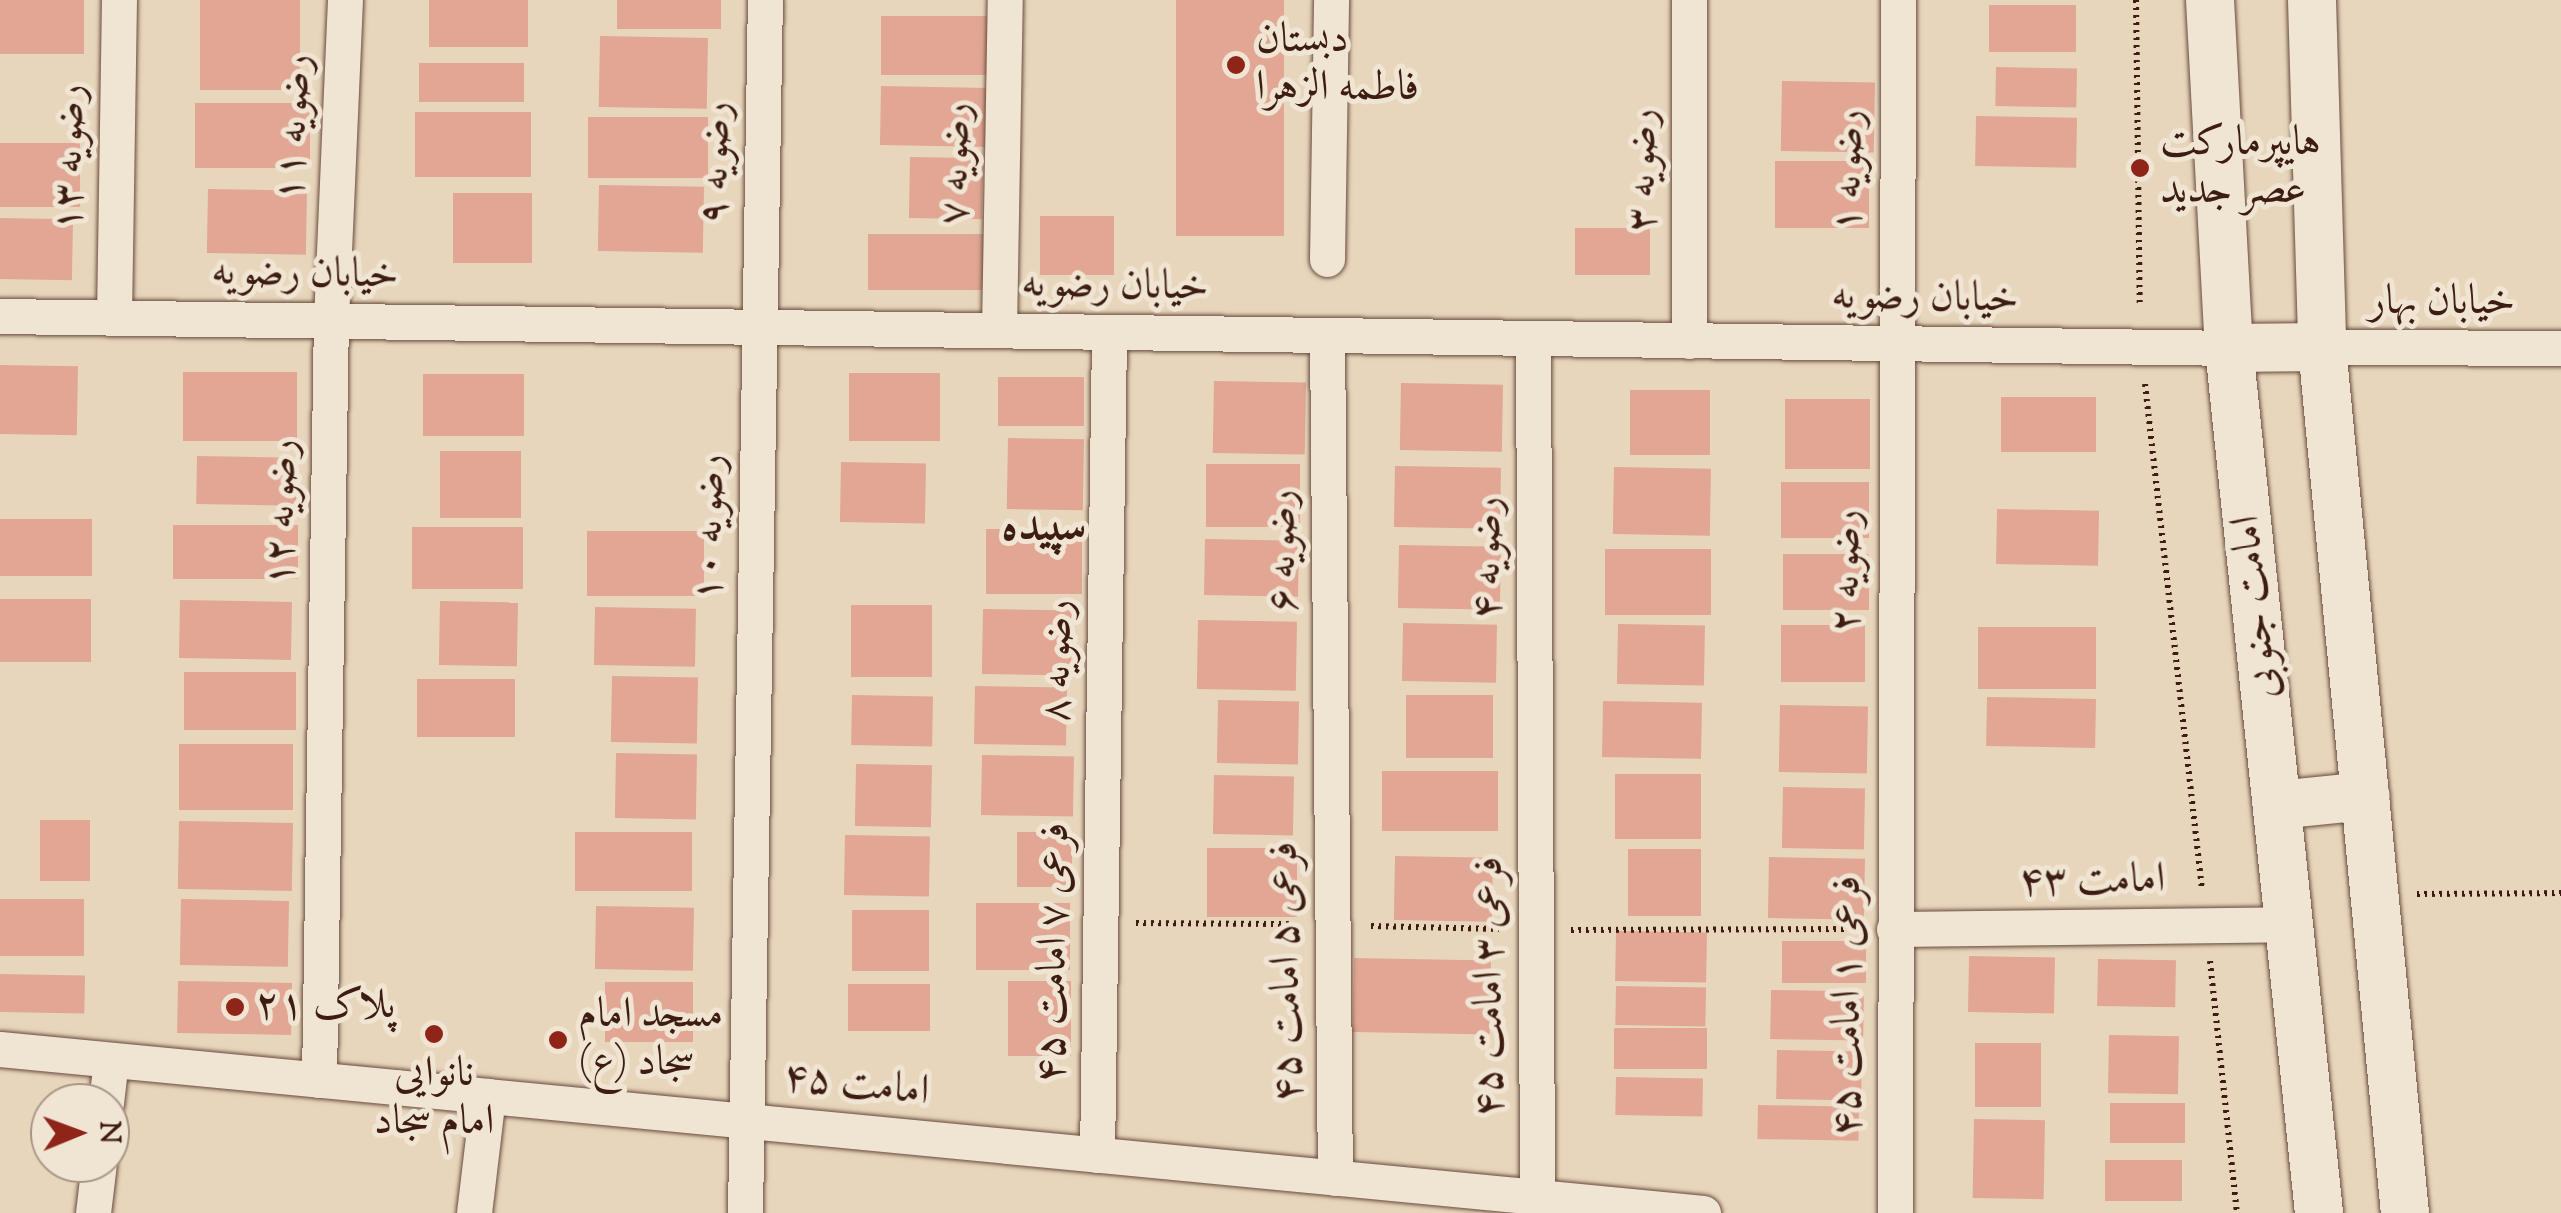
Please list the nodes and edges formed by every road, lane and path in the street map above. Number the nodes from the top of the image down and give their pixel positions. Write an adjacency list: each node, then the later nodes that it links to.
1 (119, 0): 13 (street, رضویه ۱۳)
2 (345, 0): 14 (street, رضویه ۱۱)
3 (765, 0): 15 (street, رضویه ۹)
4 (1005, 0): 16 (street, رضویه ۷)
5 (1331, 0): 11 (street)
6 (1690, 0): 20 (street, رضویه ۳)
7 (1898, 0): 21 (street, رضویه ۱)
8 (2136, 0): 23 (path)
9 (2210, 0): 24 (street, امامت جنوبی)
10 (2312, 0): 22 (street)
11 (1327, 259)
12 (0, 316): 13 (street, خیابان رضویه)
13 (114, 318): 14 (street, خیابان رضویه)
14 (331, 320): 15 (street, خیابان رضویه); 39 (street, رضویه ۱۲)
15 (760, 327): 16 (street, خیابان رضویه); 42 (street, رضویه ۱۰)
16 (999, 330): 17 (street, خیابان رضویه)
17 (1109, 332): 18 (street, خیابان رضویه); 26 (street, رضویه ۸)
18 (1326, 335): 19 (street, خیابان رضویه); 27 (street, رضویه ۶)
19 (1533, 338): 20 (street, خیابان رضویه); 28 (street, رضویه ۴)
20 (1689, 341): 21 (street, خیابان رضویه)
21 (1893, 344): 23 (street, خیابان رضویه); 30 (street, رضویه ۲)
22 (2322, 347): 24 (street); 25 (street, خیابان بهار); 29 (street)
23 (2140, 348): 24 (street, خیابان رضویه); 35 (path)
24 (2228, 348): 31 (street, امامت جنوبی)
25 (2561, 348)
26 (1103, 752): 43 (street, فرعی ۷ امامت ۴۵)
27 (1330, 766): 44 (street, فرعی ۵ امامت ۴۵)
28 (1535, 777): 46 (street, فرعی ۳ امامت ۴۵)
29 (2366, 796): 31 (street); 33 (street)
30 (1894, 799): 36 (street, فرعی ۱ امامت ۴۵)
31 (2278, 805): 34 (street, امامت جنوبی)
32 (2561, 893): 33 (path)
33 (2377, 894): 54 (street)
34 (2291, 924): 35 (street, امامت ۴۳); 53 (street, امامت جنوبی)
35 (2206, 925): 36 (street, امامت ۴۳); 52 (path)
36 (1894, 929): 51 (street, فرعی ۱ امامت ۴۵)
37 (0, 1049): 38 (street, امامت ۴۵)
38 (111, 1060): 39 (street, امامت ۴۵); 40 (street)
39 (319, 1080): 41 (street, امامت ۴۵)
40 (108, 1083)
41 (488, 1096): 42 (street, امامت ۴۵); 48 (street)
42 (746, 1121): 43 (street, امامت ۴۵); 49 (street, رضویه ۱۰)
43 (1097, 1155): 44 (street, امامت ۴۵)
44 (1335, 1178): 46 (street, امامت ۴۵)
45 (97, 1183): 47 (street)
46 (1537, 1197): 50 (street, امامت ۴۵)
47 (94, 1213)
48 (474, 1213)
49 (745, 1213)
50 (1704, 1213)
51 (1895, 1213)
52 (2237, 1213)
53 (2319, 1213)
54 (2405, 1213)

